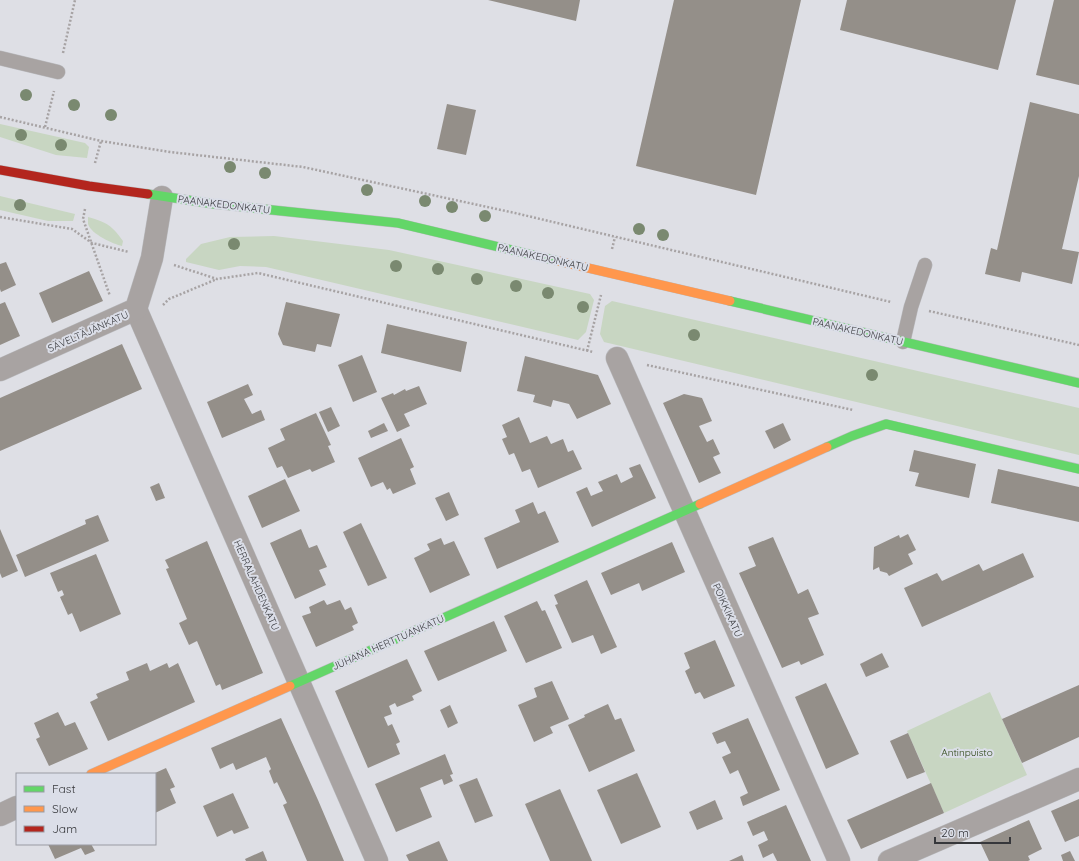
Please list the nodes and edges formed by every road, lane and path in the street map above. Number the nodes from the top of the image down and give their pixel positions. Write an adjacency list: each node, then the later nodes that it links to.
1 (0, 58): 2 (lane)
2 (58, 72)
3 (0, 117): 4 (path)
4 (101, 141): 6 (path); 12 (path)
5 (0, 170): 6 (main road, PAANAKEDONKATU)
6 (89, 186): 7 (main road, PAANAKEDONKATU); 9 (path)
7 (162, 197): 10 (street, SÄVELTÄJÄNKATU); 15 (main road, PAANAKEDONKATU)
8 (0, 217): 9 (path)
9 (92, 243): 10 (path); 14 (path)
10 (152, 258): 13 (street, SÄVELTÄJÄNKATU); 17 (path)
11 (925, 265): 12 (lane)
12 (911, 307): 15 (lane); 16 (path)
13 (136, 309): 14 (street, SÄVELTÄJÄNKATU); 23 (street, HERRALAHDENKATU)
14 (116, 318): 18 (street, SÄVELTÄJÄNKATU)
15 (903, 342): 19 (main road, PAANAKEDONKATU)
16 (1079, 345)
17 (617, 358): 20 (path); 22 (street, POIKKIKATU)
18 (0, 370)
19 (1079, 383)
20 (854, 410)
21 (1079, 469): 22 (main road)
22 (685, 511): 23 (main road, JUHANA HERTTUANKATU); 29 (street, POIKKIKATU)
23 (299, 681): 24 (main road, JUHANA HERTTUANKATU); 28 (street, HERRALAHDENKATU)
24 (93, 773)
25 (1079, 779): 30 (street)
26 (16, 807): 27 (street)
27 (0, 815)
28 (377, 861)
29 (838, 861)
30 (889, 861)

